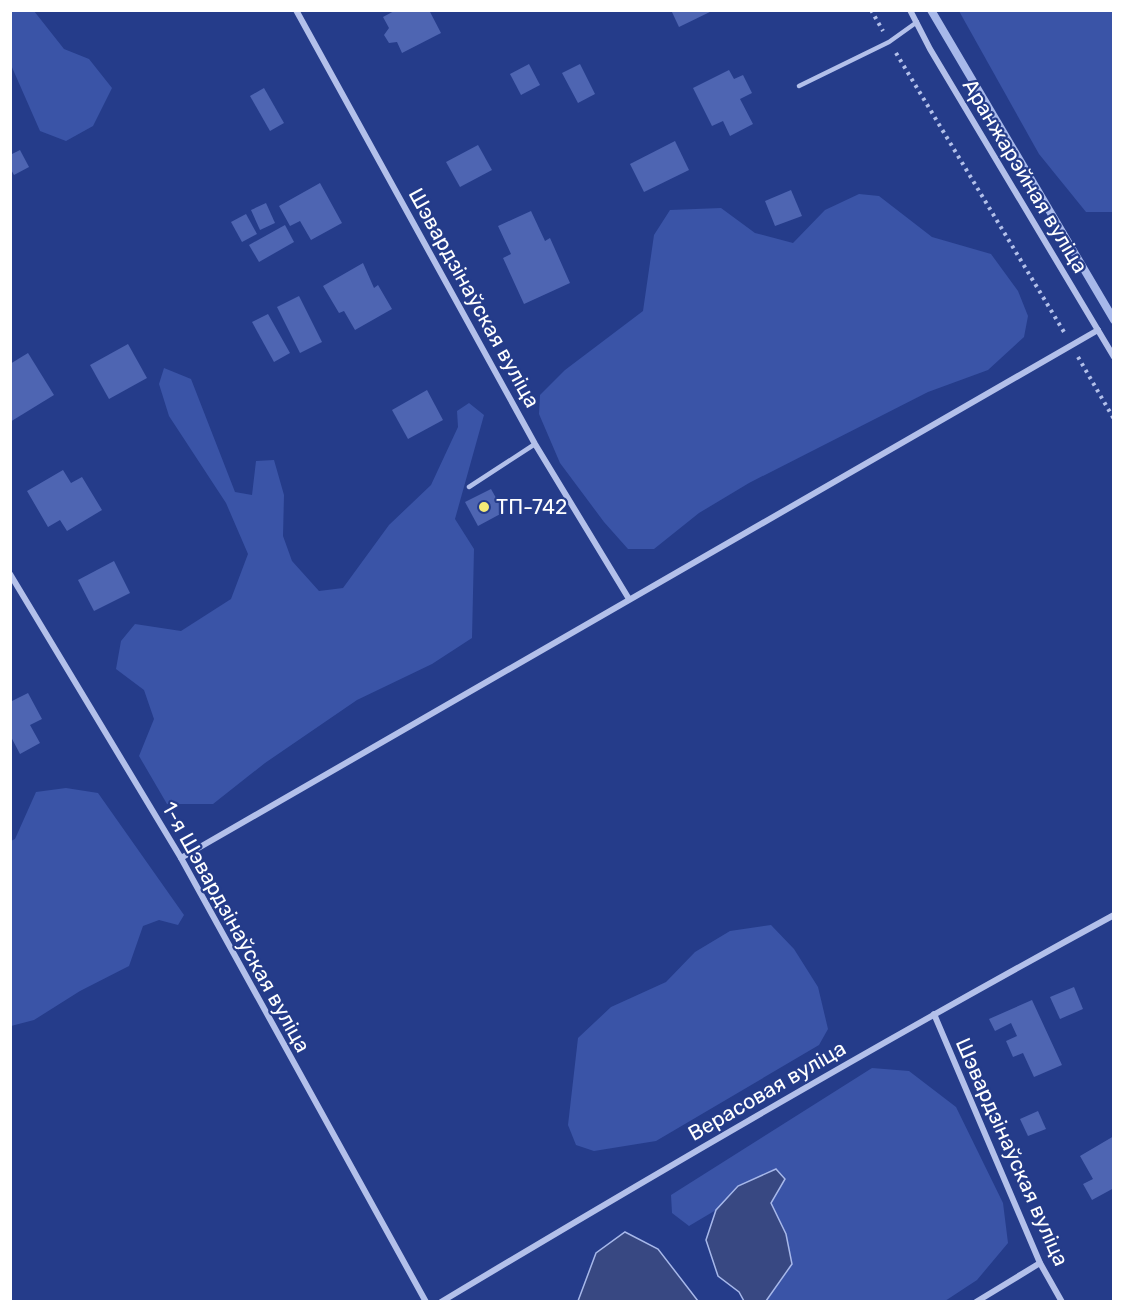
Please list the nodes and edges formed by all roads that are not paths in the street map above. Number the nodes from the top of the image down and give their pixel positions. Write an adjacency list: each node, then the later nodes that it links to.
1 (296, 10): 7 (street, Шэвардзінаўская вуліца)
2 (910, 10): 3 (street, Аранжарэйная вуліца)
3 (917, 22): 4 (lane); 5 (street, Аранжарэйная вуліца)
4 (799, 86)
5 (1098, 330): 6 (street, Аранжарэйная вуліца); 10 (street)
6 (1113, 357)
7 (536, 444): 8 (lane); 10 (street, Шэвардзінаўская вуліца)
8 (470, 487)
9 (10, 574): 11 (street, 1-я Шэвардзінаўская вуліца)
10 (629, 599): 11 (street)
11 (181, 858): 15 (street, 1-я Шэвардзінаўская вуліца)
12 (1113, 915): 13 (street, Верасовая вуліца)
13 (934, 1014): 14 (street, Шэвардзінаўская вуліца); 16 (street, Верасовая вуліца)
14 (1040, 1263): 17 (street); 18 (street, Шэвардзінаўская вуліца)
15 (426, 1302)
16 (441, 1302)
17 (976, 1302)
18 (1062, 1302)

